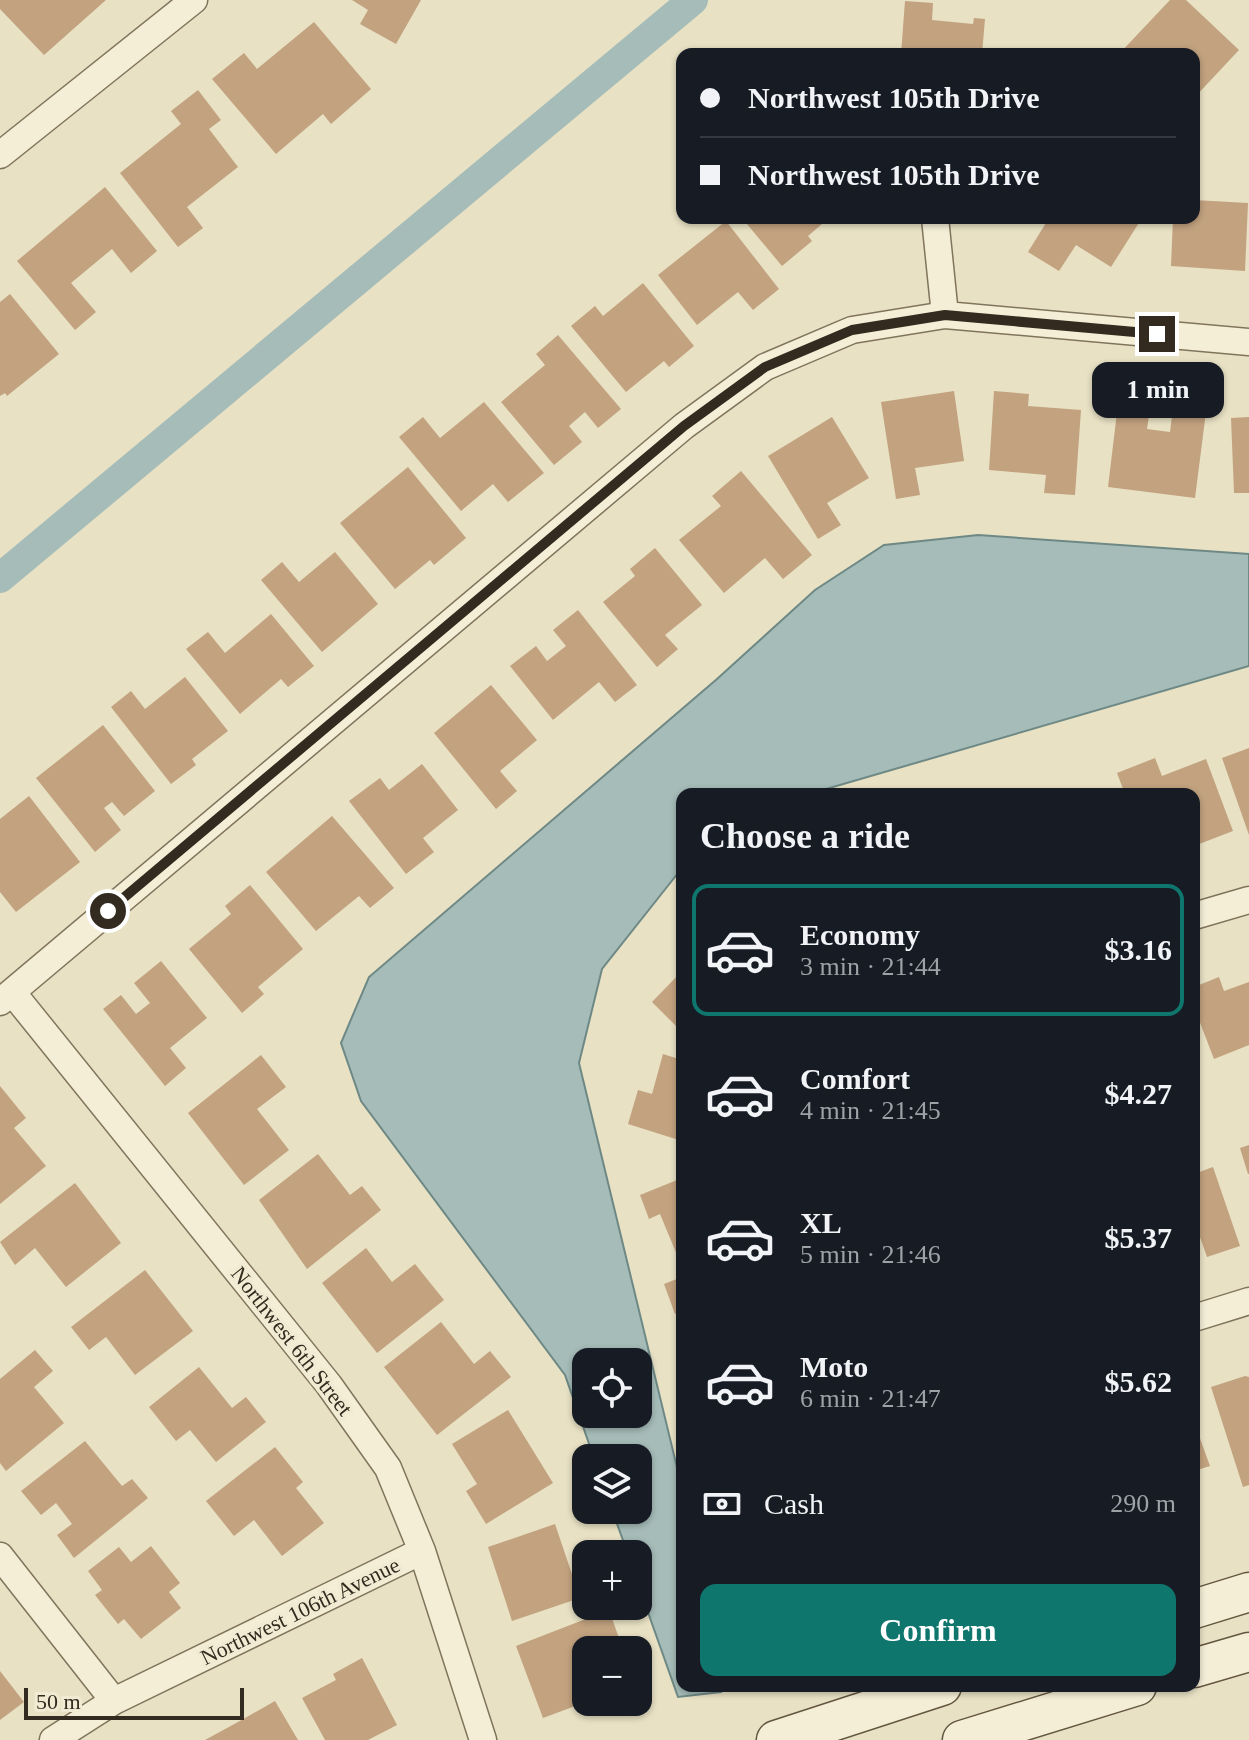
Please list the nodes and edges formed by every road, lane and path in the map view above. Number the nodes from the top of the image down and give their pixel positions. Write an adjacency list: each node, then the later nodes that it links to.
1 (194, 0): 2 (street)
2 (3, 146)
3 (936, 224): 4 (street)
4 (945, 315): 5 (street); 8 (street)
5 (1249, 342)
6 (1249, 900): 7 (street)
7 (1200, 914)
8 (6, 997): 11 (street, Northwest 6th Street)
9 (1249, 1301): 10 (street)
10 (1200, 1316)
11 (422, 1551): 19 (street, Northwest 106th Avenue); 21 (street, Northwest 6th Street)
12 (0, 1556): 19 (street)
13 (1249, 1592): 14 (main road)
14 (1200, 1607)
15 (1249, 1652): 16 (main road)
16 (1200, 1666)
17 (924, 1692): 22 (main road)
18 (1118, 1692): 23 (main road)
19 (114, 1701): 20 (street, Northwest 106th Avenue)
20 (53, 1740)
21 (483, 1740)
22 (776, 1740)
23 (962, 1740)

